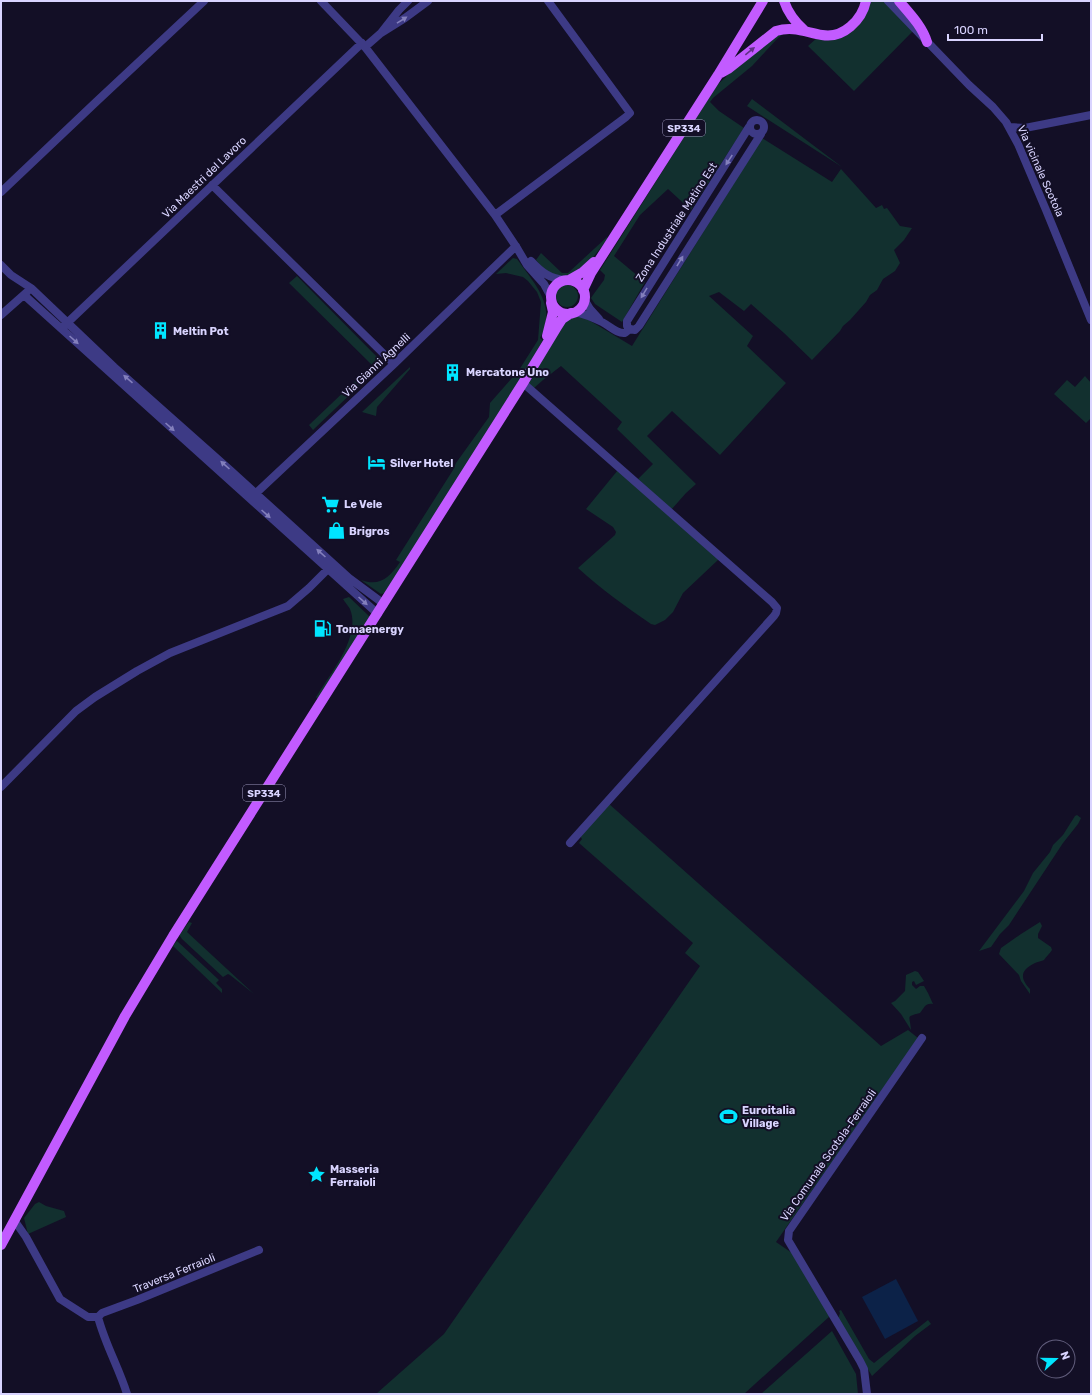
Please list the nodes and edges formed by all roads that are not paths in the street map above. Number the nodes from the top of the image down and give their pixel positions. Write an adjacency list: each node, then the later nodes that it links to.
1 (204, 1): 23 (street)
2 (320, 1): 14 (street)
3 (408, 1): 12 (street)
4 (428, 1): 12 (street, one-way to 4)
5 (548, 1): 24 (street)
6 (763, 1): 15 (main road, SP334)
7 (784, 1): 11 (main road)
8 (866, 1): 11 (main road)
9 (888, 1): 13 (street, Via vicinale Scotola)
10 (899, 1): 13 (main road)
11 (804, 30): 15 (main road, one-way to 11)
12 (381, 33): 14 (street, Via Maestri del Lavoro)
13 (927, 42): 18 (street, Via vicinale Scotola)
14 (363, 45): 21 (street, Via Maestri del Lavoro); 24 (street)
15 (718, 75): 26 (main road, SP334)
16 (1091, 115): 18 (street)
17 (749, 127): 19 (street); 19 (street); 20 (street, Zona Industriale Matino Est, one-way to 20)
18 (1010, 127): 39 (street, Via vicinale Scotola)
19 (761, 134): 22 (street)
20 (714, 184): 22 (street); 28 (street, Zona Industriale Matino Est)
21 (212, 185): 40 (street, Via Maestri del Lavoro); 45 (street)
22 (724, 191): 31 (street, one-way to 22)
23 (1, 192)
24 (495, 215): 25 (street)
25 (517, 247): 32 (street); 36 (street); 45 (street, Via Gianni Agnelli)
26 (604, 253): 32 (main road, SP334); 35 (main road, SP334)
27 (1, 265): 30 (street)
28 (660, 268): 31 (street); 43 (street, Zona Industriale Matino Est, one-way to 43)
29 (1, 270): 30 (street)
30 (11, 275): 33 (street)
31 (672, 275): 43 (street)
32 (567, 280): 35 (main road); 36 (main road, SP334)
33 (30, 288): 34 (street); 40 (street)
34 (24, 295): 38 (street); 42 (street)
35 (584, 295): 37 (main road, SP334); 41 (street)
36 (551, 299): 37 (main road); 44 (main road, SP334)
37 (573, 313): 41 (street); 44 (main road, SP334)
38 (1, 315)
39 (1091, 320)
40 (68, 322): 42 (street, Via Maestri del Lavoro); 47 (street, one-way to 40)
41 (602, 322): 43 (street)
42 (62, 329): 48 (street, one-way to 48)
43 (630, 329)
44 (542, 350): 46 (main road, SP334)
45 (394, 364): 47 (street, Via Gianni Agnelli)
46 (523, 383): 51 (main road, SP334); 54 (street)
47 (256, 493): 48 (street, Via Gianni Agnelli); 49 (street)
48 (250, 499): 49 (street, one-way to 49)
49 (302, 541): 50 (street)
50 (330, 567): 51 (street); 52 (street, one-way to 52); 53 (street)
51 (384, 604): 52 (main road, SP334)
52 (378, 614): 56 (main road, SP334)
53 (1, 787)
54 (570, 843)
55 (922, 1038): 61 (street, Via Comunale Scotola-Ferraioli)
56 (14, 1220): 57 (main road, SP334); 59 (street)
57 (1, 1244)
58 (259, 1250): 59 (street, Traversa Ferraioli)
59 (98, 1317): 60 (street)
60 (127, 1394)
61 (867, 1394)

